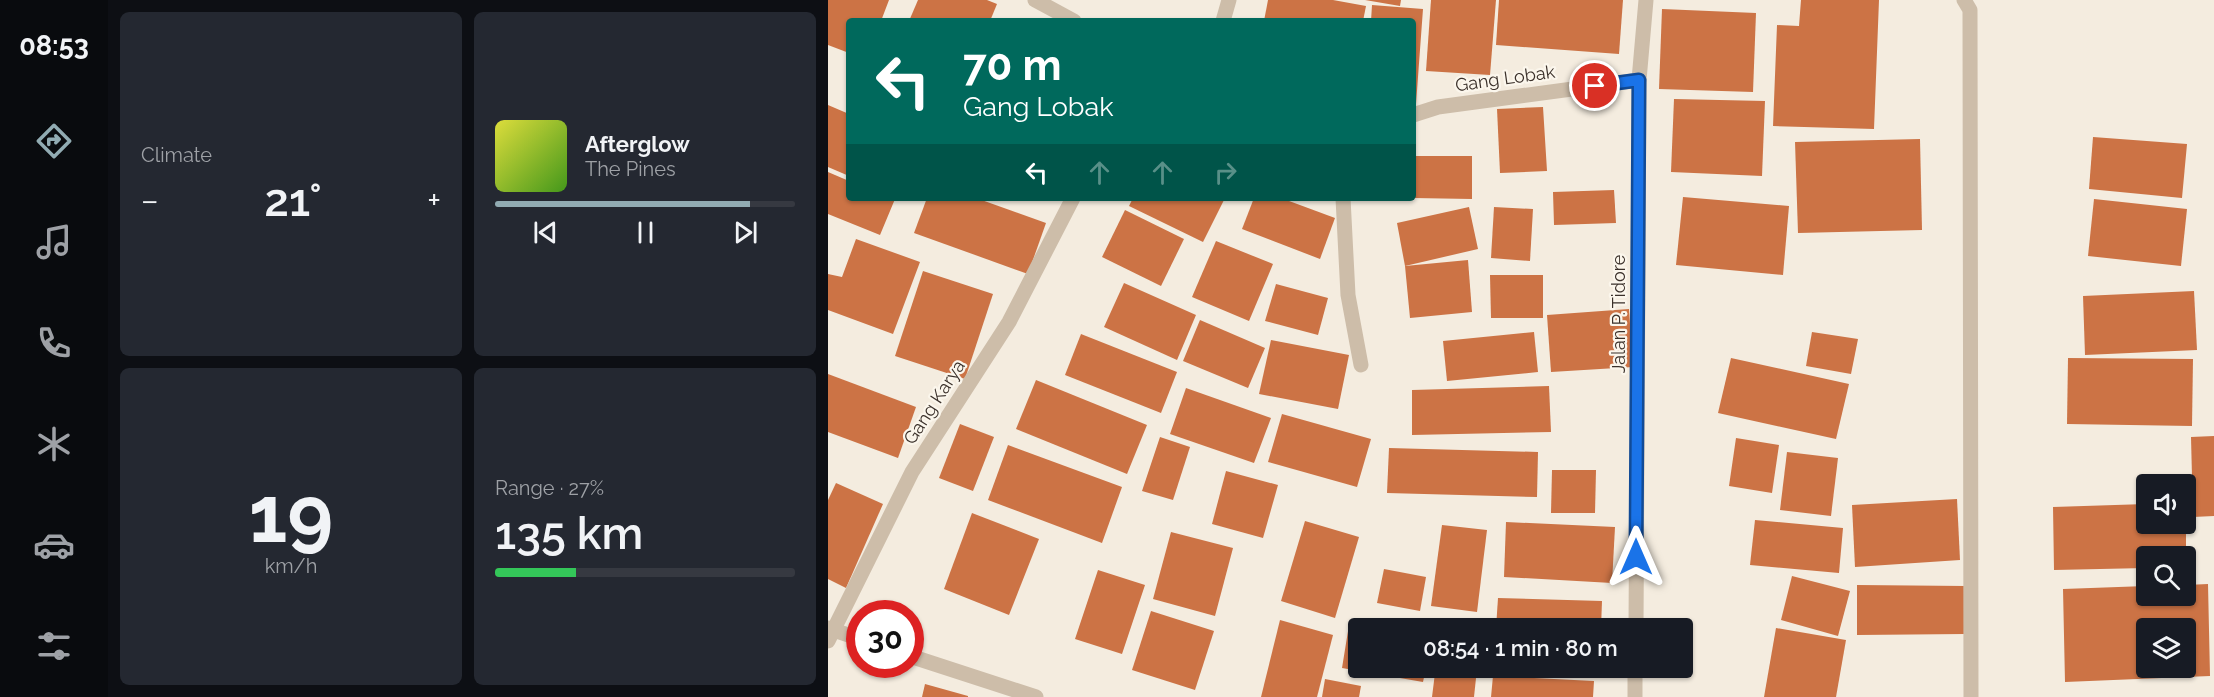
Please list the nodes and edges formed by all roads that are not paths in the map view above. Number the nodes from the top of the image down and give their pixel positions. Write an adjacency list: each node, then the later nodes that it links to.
1 (1035, 0): 5 (street)
2 (1229, 0): 6 (street)
3 (1646, 0): 7 (street, Jalan P. Tidore)
4 (1964, 0): 19 (street)
5 (1068, 18)
6 (1224, 18)
7 (1639, 80): 8 (street, Gang Lobak); 12 (street, Jalan P. Tidore)
8 (1416, 114)
9 (1071, 201): 13 (street, Gang Karya)
10 (1343, 201): 11 (street)
11 (1361, 365)
12 (1636, 618)
13 (830, 633): 14 (street)
14 (846, 636)
15 (924, 661): 17 (street)
16 (1635, 678): 18 (street)
17 (1036, 697)
18 (1635, 697)
19 (1971, 697)

